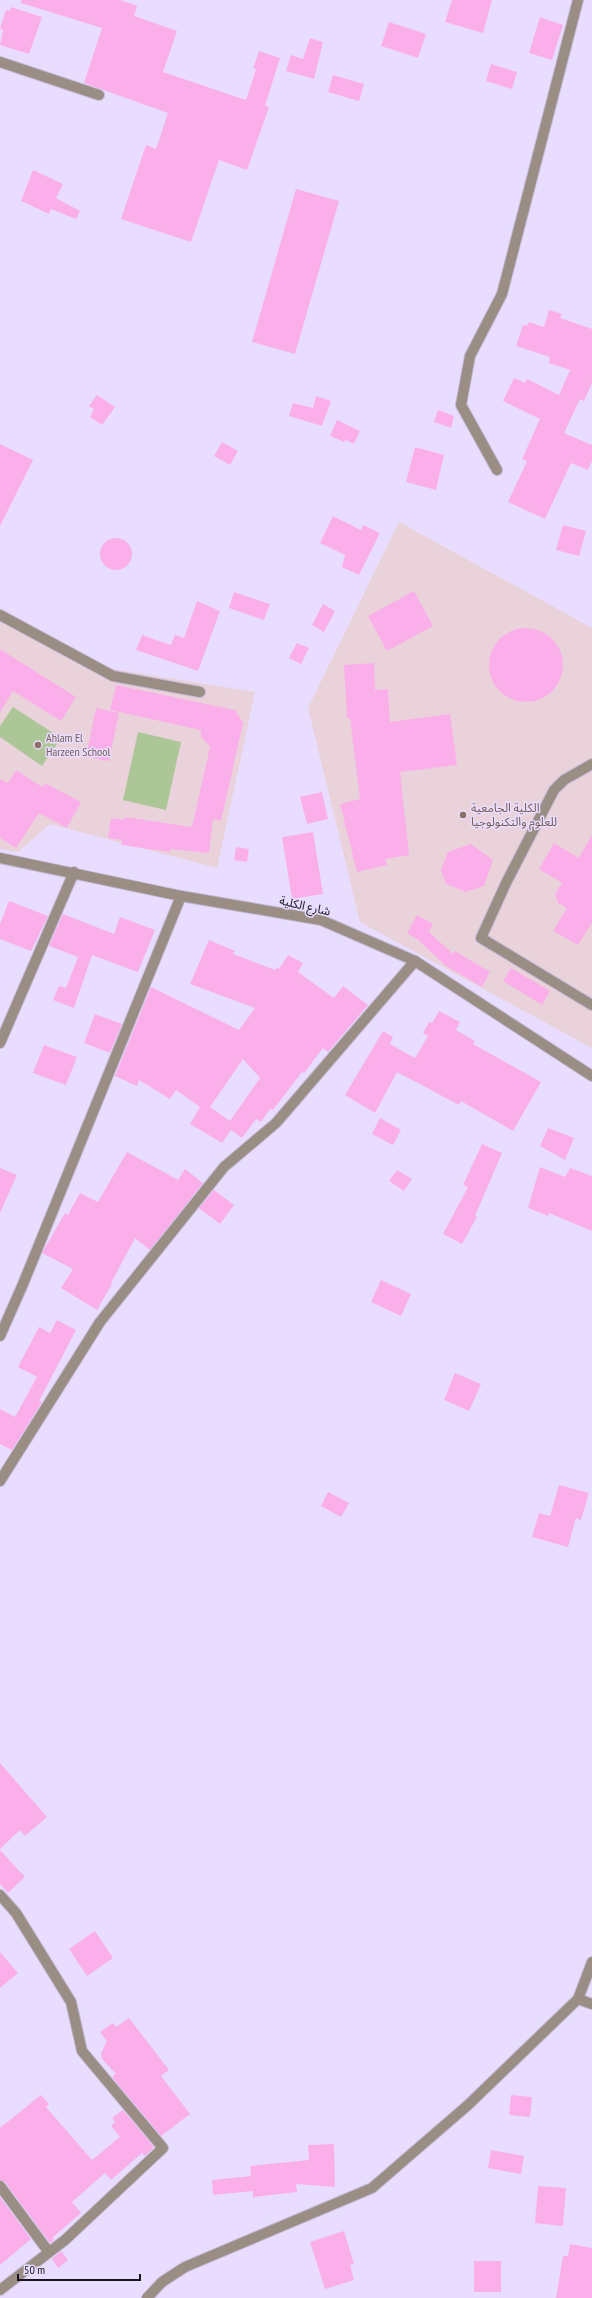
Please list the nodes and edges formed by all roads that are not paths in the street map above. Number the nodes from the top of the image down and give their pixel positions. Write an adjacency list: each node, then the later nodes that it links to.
1 (578, 0): 4 (street)
2 (0, 62): 3 (street)
3 (99, 95)
4 (497, 470)
5 (0, 615): 6 (street)
6 (200, 692)
7 (592, 764): 12 (street)
8 (0, 858): 9 (street, شارع الكلية)
9 (74, 872): 10 (street, شارع الكلية); 13 (street)
10 (181, 896): 11 (street, شارع الكلية); 15 (street)
11 (415, 961): 14 (street, شارع الكلية); 16 (street)
12 (592, 1005)
13 (0, 1043)
14 (592, 1076)
15 (0, 1336)
16 (0, 1481)
17 (0, 1895): 22 (street)
18 (592, 1962): 19 (street)
19 (578, 1999): 20 (street); 24 (street)
20 (592, 2004)
21 (0, 2186): 22 (street)
22 (48, 2251): 23 (street)
23 (0, 2290)
24 (147, 2298)

